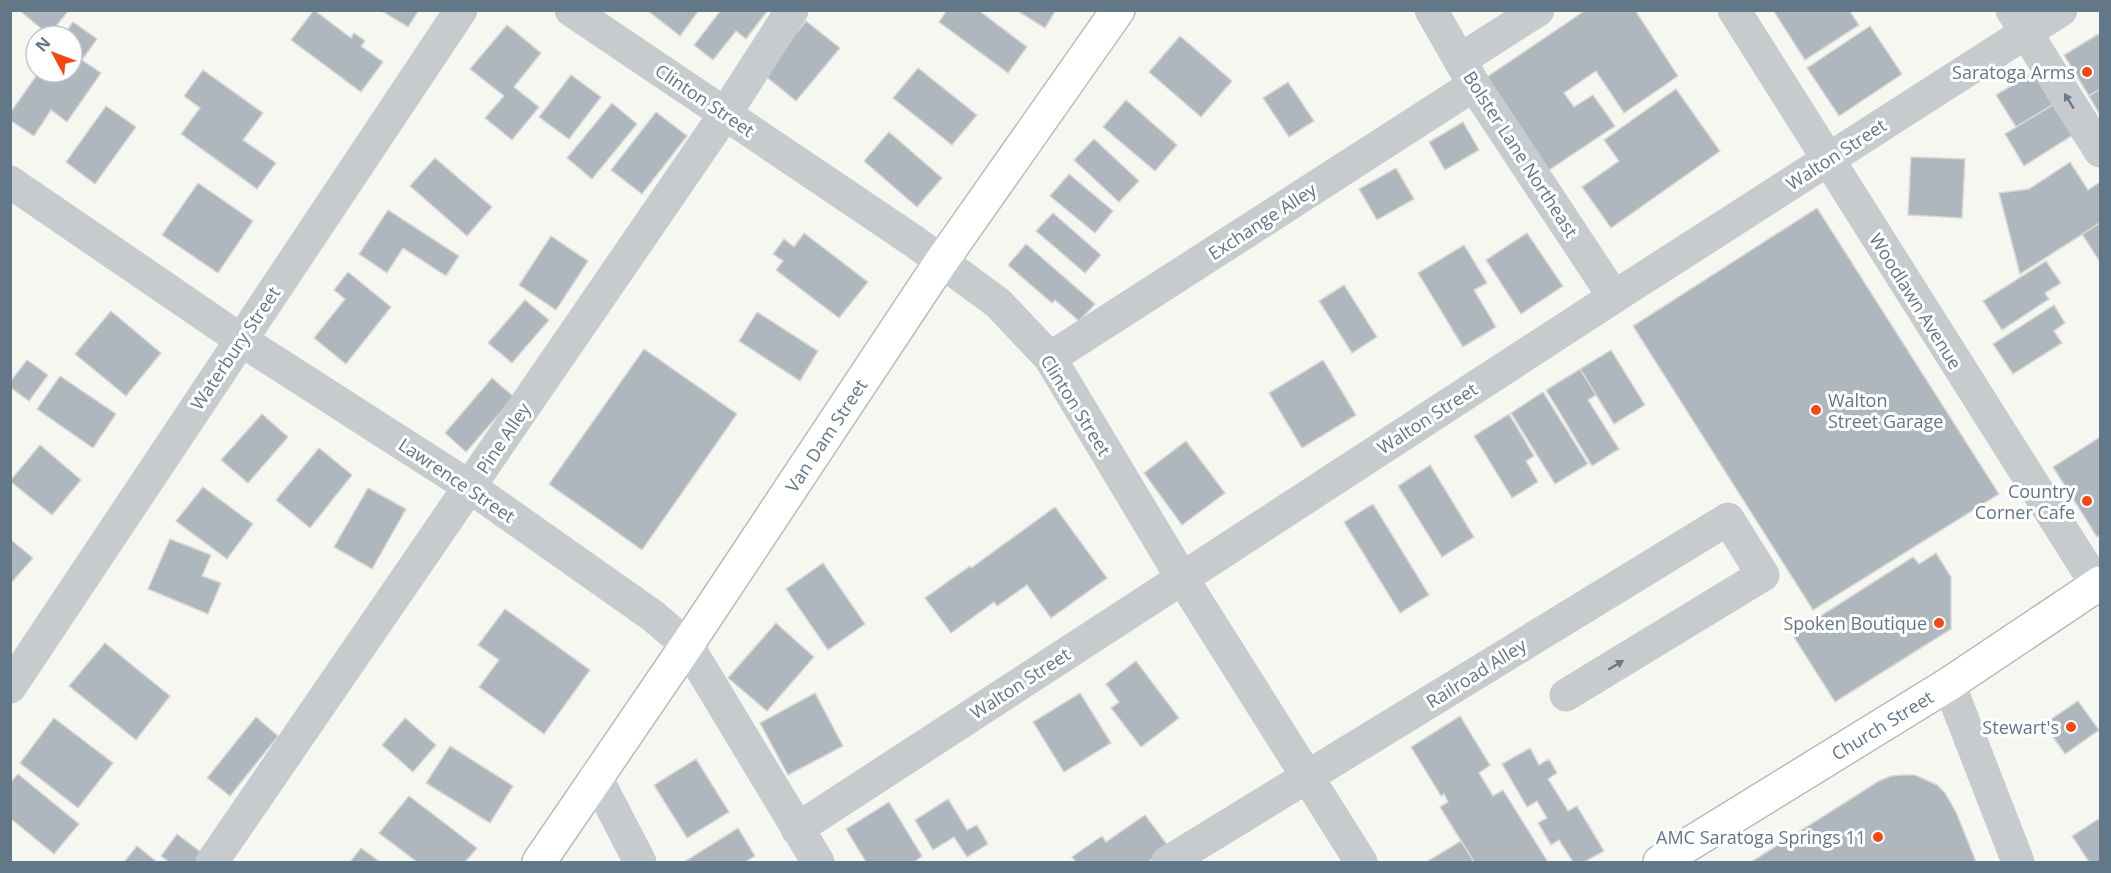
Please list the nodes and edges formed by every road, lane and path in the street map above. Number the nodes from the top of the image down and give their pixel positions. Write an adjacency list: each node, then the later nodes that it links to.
1 (461, 10): 17 (street, Waterbury Street)
2 (571, 10): 11 (street, Clinton Street)
3 (792, 10): 11 (street, Pine Alley)
4 (1118, 10): 15 (main road, Van Dam Street)
5 (1431, 10): 10 (street, Bolster Lane Northeast)
6 (1538, 10): 10 (street, Exchange Alley)
7 (1734, 10): 13 (street, Woodlawn Avenue)
8 (2061, 10): 9 (street, Walton Street)
9 (2019, 22): 12 (street, one-way to 9); 13 (street, Walton Street)
10 (1467, 72): 16 (street, Bolster Lane Northeast); 18 (street, Exchange Alley)
11 (725, 114): 15 (street, Clinton Street); 19 (street, Pine Alley)
12 (2100, 151)
13 (1827, 159): 16 (street, Walton Street); 21 (street, Woodlawn Avenue)
14 (10, 182): 17 (street, Lawrence Street)
15 (941, 262): 18 (street, Clinton Street); 22 (main road, Van Dam Street)
16 (1614, 297): 20 (street, Walton Street)
17 (241, 340): 19 (street, Lawrence Street); 24 (street, Waterbury Street)
18 (1050, 358): 20 (street, Clinton Street)
19 (470, 487): 22 (street, Lawrence Street); 29 (street, Pine Alley)
20 (1182, 578): 27 (street, Clinton Street); 28 (street, Walton Street)
21 (2099, 586): 23 (main road, Church Street)
22 (687, 645): 26 (main road, Van Dam Street); 28 (street, Lawrence Street)
23 (1949, 684): 35 (main road, Church Street); 36 (street)
24 (10, 687)
25 (1566, 695): 27 (street, Railroad Alley, one-way to 27)
26 (596, 777): 30 (main road, Van Dam Street); 31 (street)
27 (1306, 778): 33 (street, Railroad Alley); 34 (street, Clinton Street)
28 (797, 829): 32 (street, Lawrence Street)
29 (212, 862)
30 (539, 862)
31 (640, 862)
32 (818, 862)
33 (1168, 862)
34 (1361, 862)
35 (1660, 862)
36 (2018, 862)

